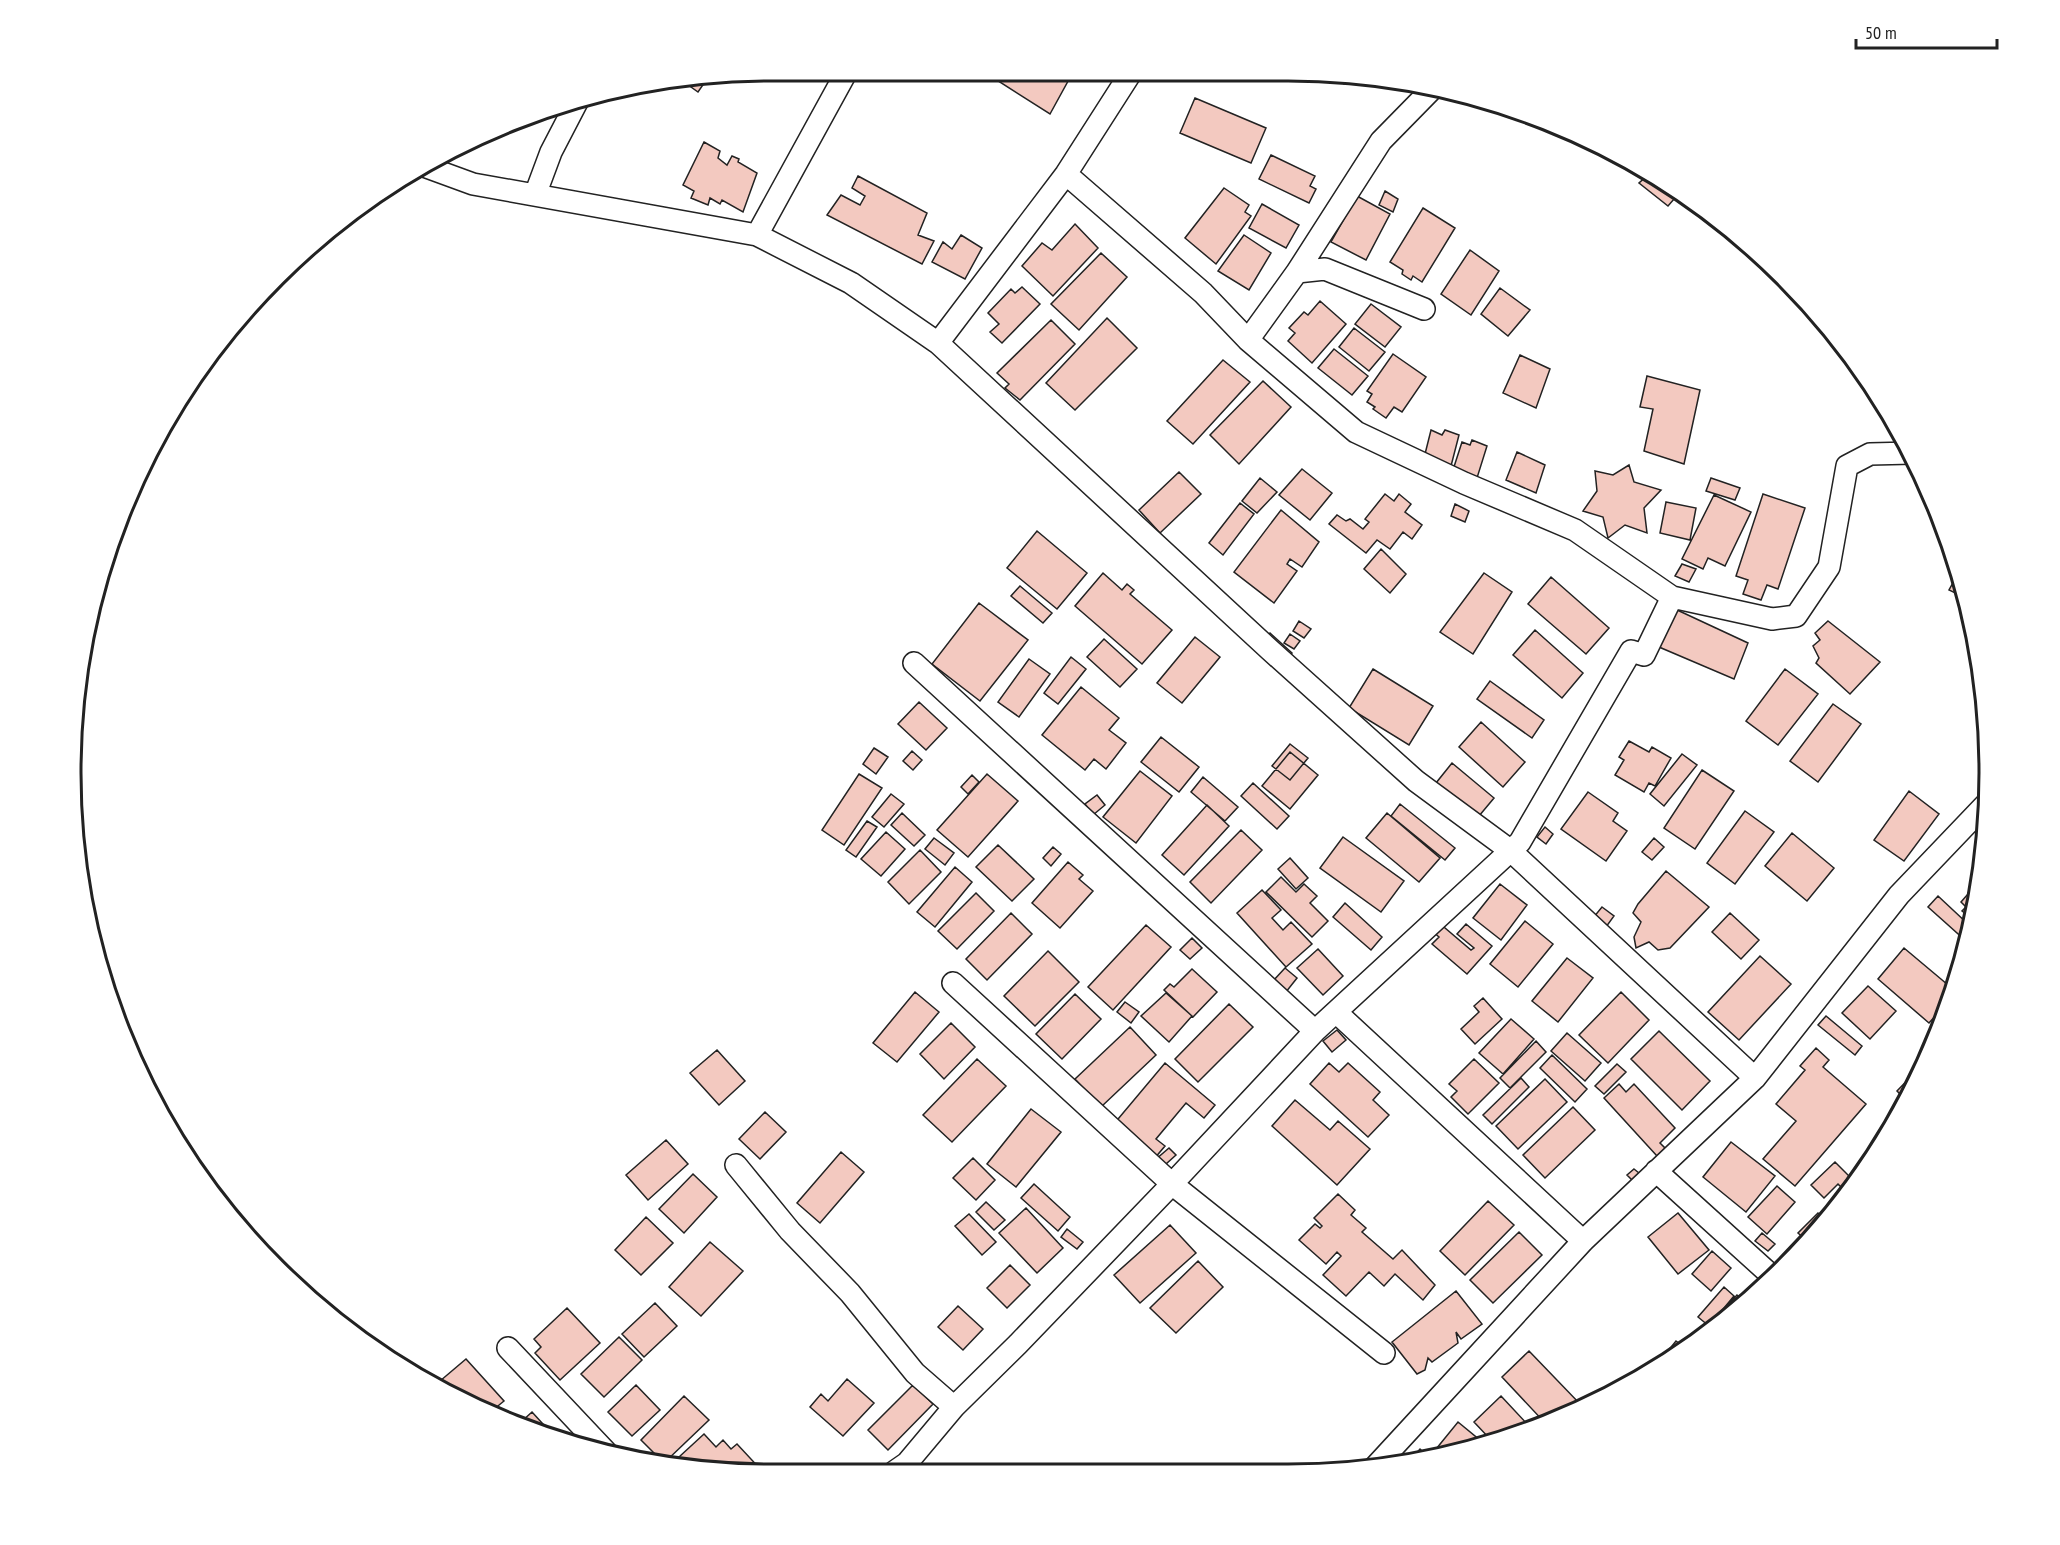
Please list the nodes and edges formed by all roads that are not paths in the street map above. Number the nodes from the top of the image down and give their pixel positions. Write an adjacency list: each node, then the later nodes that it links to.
1 (842, 81): 8 (street)
2 (1126, 81): 6 (street)
3 (1426, 95): 9 (street)
4 (572, 111): 7 (street)
5 (434, 170): 7 (street)
6 (1066, 174): 11 (street); 12 (street)
7 (535, 195): 8 (street)
8 (757, 235): 12 (street)
9 (1297, 272): 10 (street); 11 (street)
10 (1424, 309)
11 (1248, 340): 14 (street)
12 (938, 343): 17 (street)
13 (1900, 453): 14 (street)
14 (1672, 597): 17 (street)
15 (914, 663): 20 (street)
16 (1978, 812): 21 (street)
17 (1511, 851): 19 (street); 21 (street)
18 (953, 983): 24 (street)
19 (1336, 1012): 20 (street); 25 (street)
20 (1315, 1031): 24 (street)
21 (1755, 1078): 23 (street)
22 (739, 1168): 29 (street)
23 (1656, 1171): 25 (street); 26 (street)
24 (1172, 1184): 28 (street); 29 (street)
25 (1583, 1241): 31 (street)
26 (1766, 1270)
27 (508, 1348): 30 (street)
28 (1384, 1353)
29 (954, 1407): 32 (street)
30 (595, 1440)
31 (1384, 1457)
32 (904, 1464)

